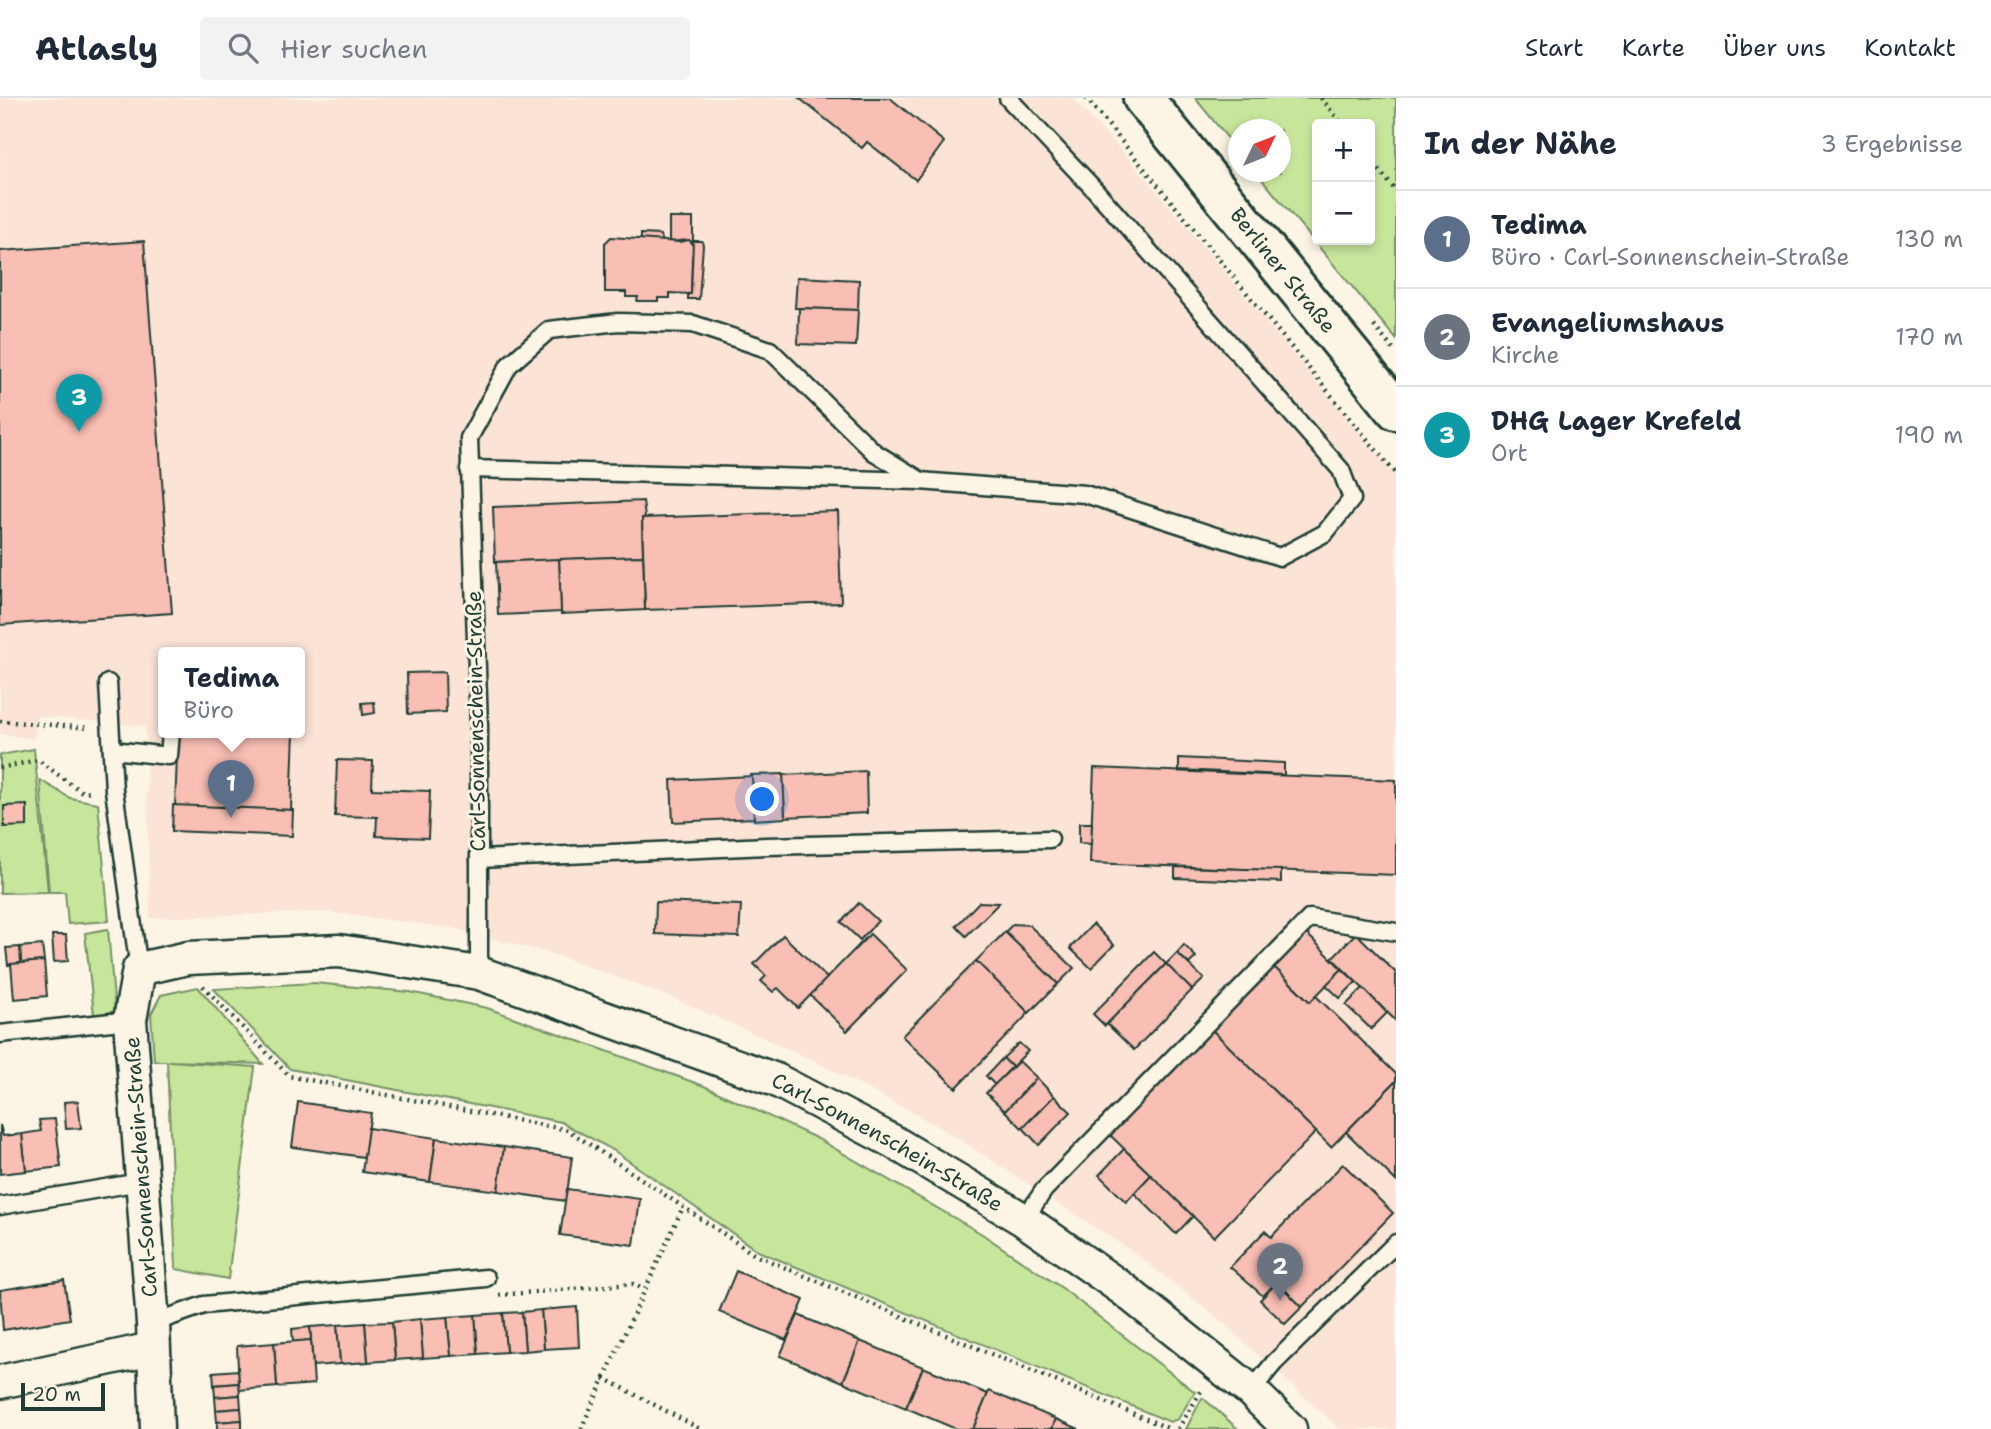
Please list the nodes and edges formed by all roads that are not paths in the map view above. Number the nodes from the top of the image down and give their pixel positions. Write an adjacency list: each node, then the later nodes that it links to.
1 (1008, 98): 5 (lane)
2 (1143, 98): 3 (main road, Berliner Straße)
3 (1396, 410)
4 (468, 469): 5 (lane); 5 (lane, Carl-Sonnenschein-Straße); 10 (lane, Carl-Sonnenschein-Straße)
5 (920, 481)
6 (108, 683): 8 (lane, Carl-Sonnenschein-Straße)
7 (170, 738): 8 (lane)
8 (112, 750): 12 (lane, Carl-Sonnenschein-Straße)
9 (1050, 839): 10 (lane)
10 (479, 859): 13 (lane, Carl-Sonnenschein-Straße)
11 (1396, 932): 18 (lane)
12 (139, 969): 13 (street, Carl-Sonnenschein-Straße); 14 (street, Carl-Sonnenschein-Straße)
13 (479, 972): 18 (street, Carl-Sonnenschein-Straße)
14 (130, 1020): 15 (lane); 16 (street, Carl-Sonnenschein-Straße)
15 (0, 1034)
16 (140, 1182): 17 (lane); 21 (street, Carl-Sonnenschein-Straße)
17 (0, 1206)
18 (1024, 1220): 23 (street, Carl-Sonnenschein-Straße)
19 (1396, 1243): 23 (lane)
20 (486, 1278): 21 (lane, Carl-Sonnenschein-Straße)
21 (153, 1336): 22 (street); 24 (street, Carl-Sonnenschein-Straße)
22 (0, 1382)
23 (1251, 1391): 25 (street, Carl-Sonnenschein-Straße)
24 (157, 1429)
25 (1290, 1429)

